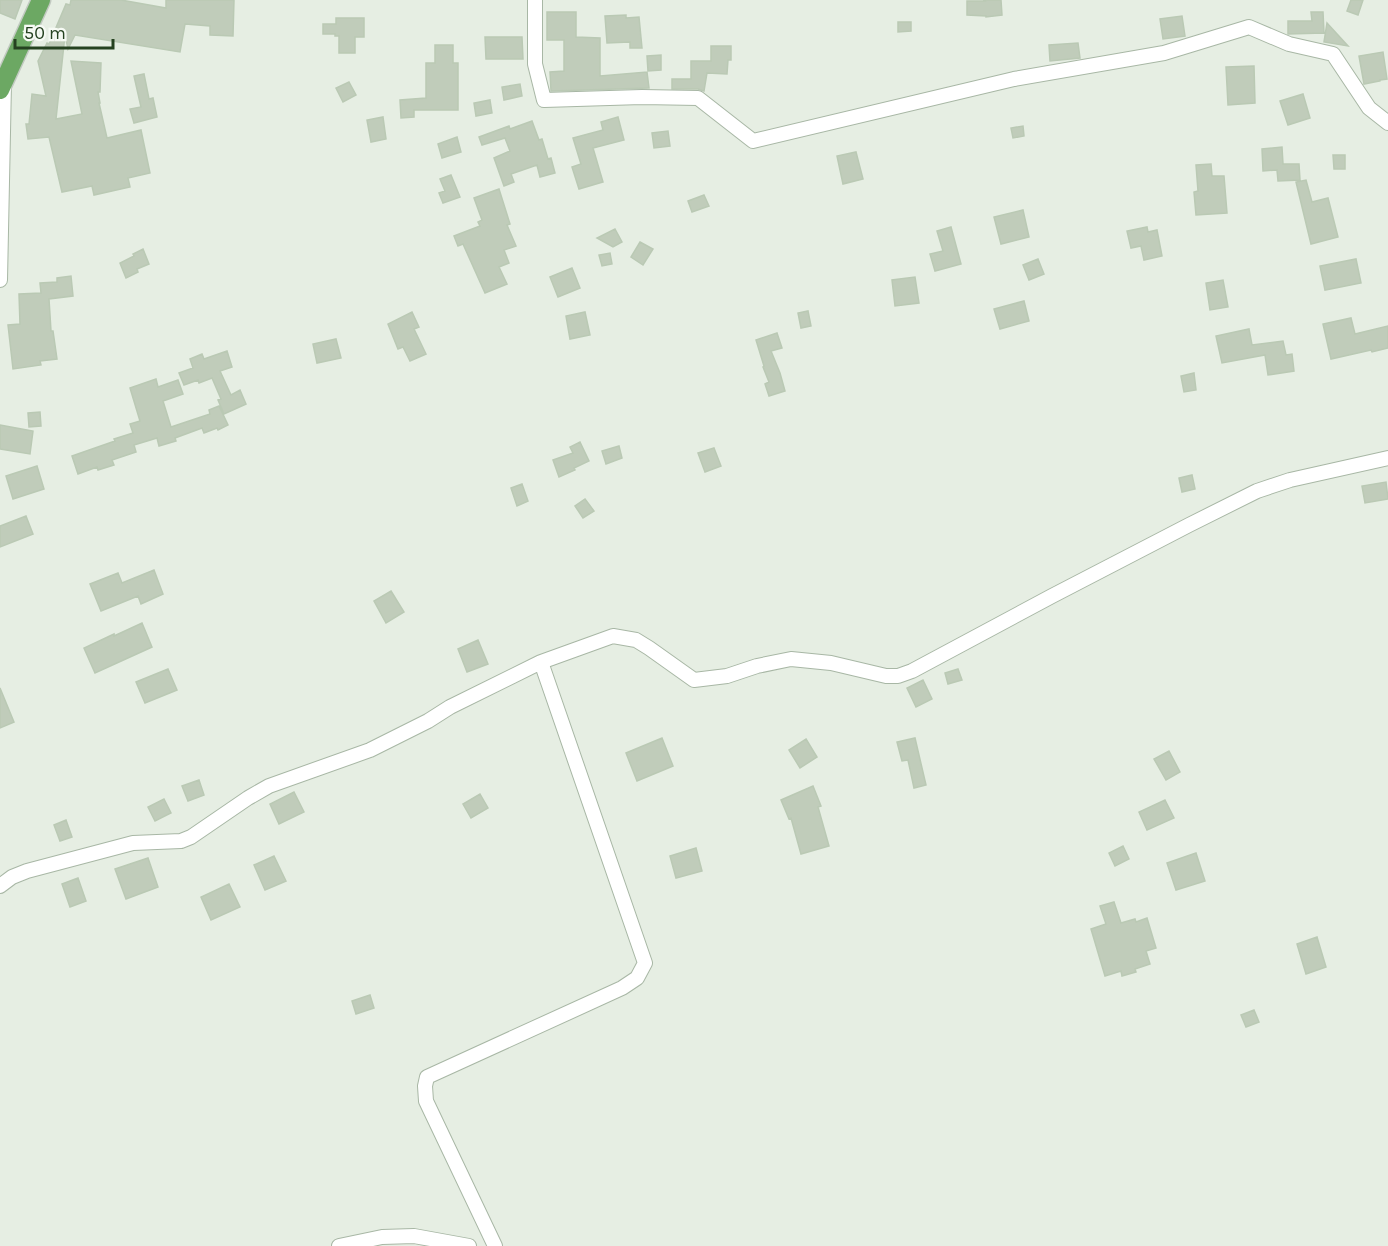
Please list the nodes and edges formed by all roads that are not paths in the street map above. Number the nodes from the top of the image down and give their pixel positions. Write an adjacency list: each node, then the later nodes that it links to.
1 (41, 0): 3 (main road)
2 (535, 0): 4 (street)
3 (2, 86): 5 (street)
4 (1388, 123)
5 (0, 280)
6 (1388, 458): 7 (street)
7 (541, 662): 8 (street); 11 (street)
8 (0, 886)
9 (339, 1246): 10 (street)
10 (469, 1246)
11 (495, 1246)

